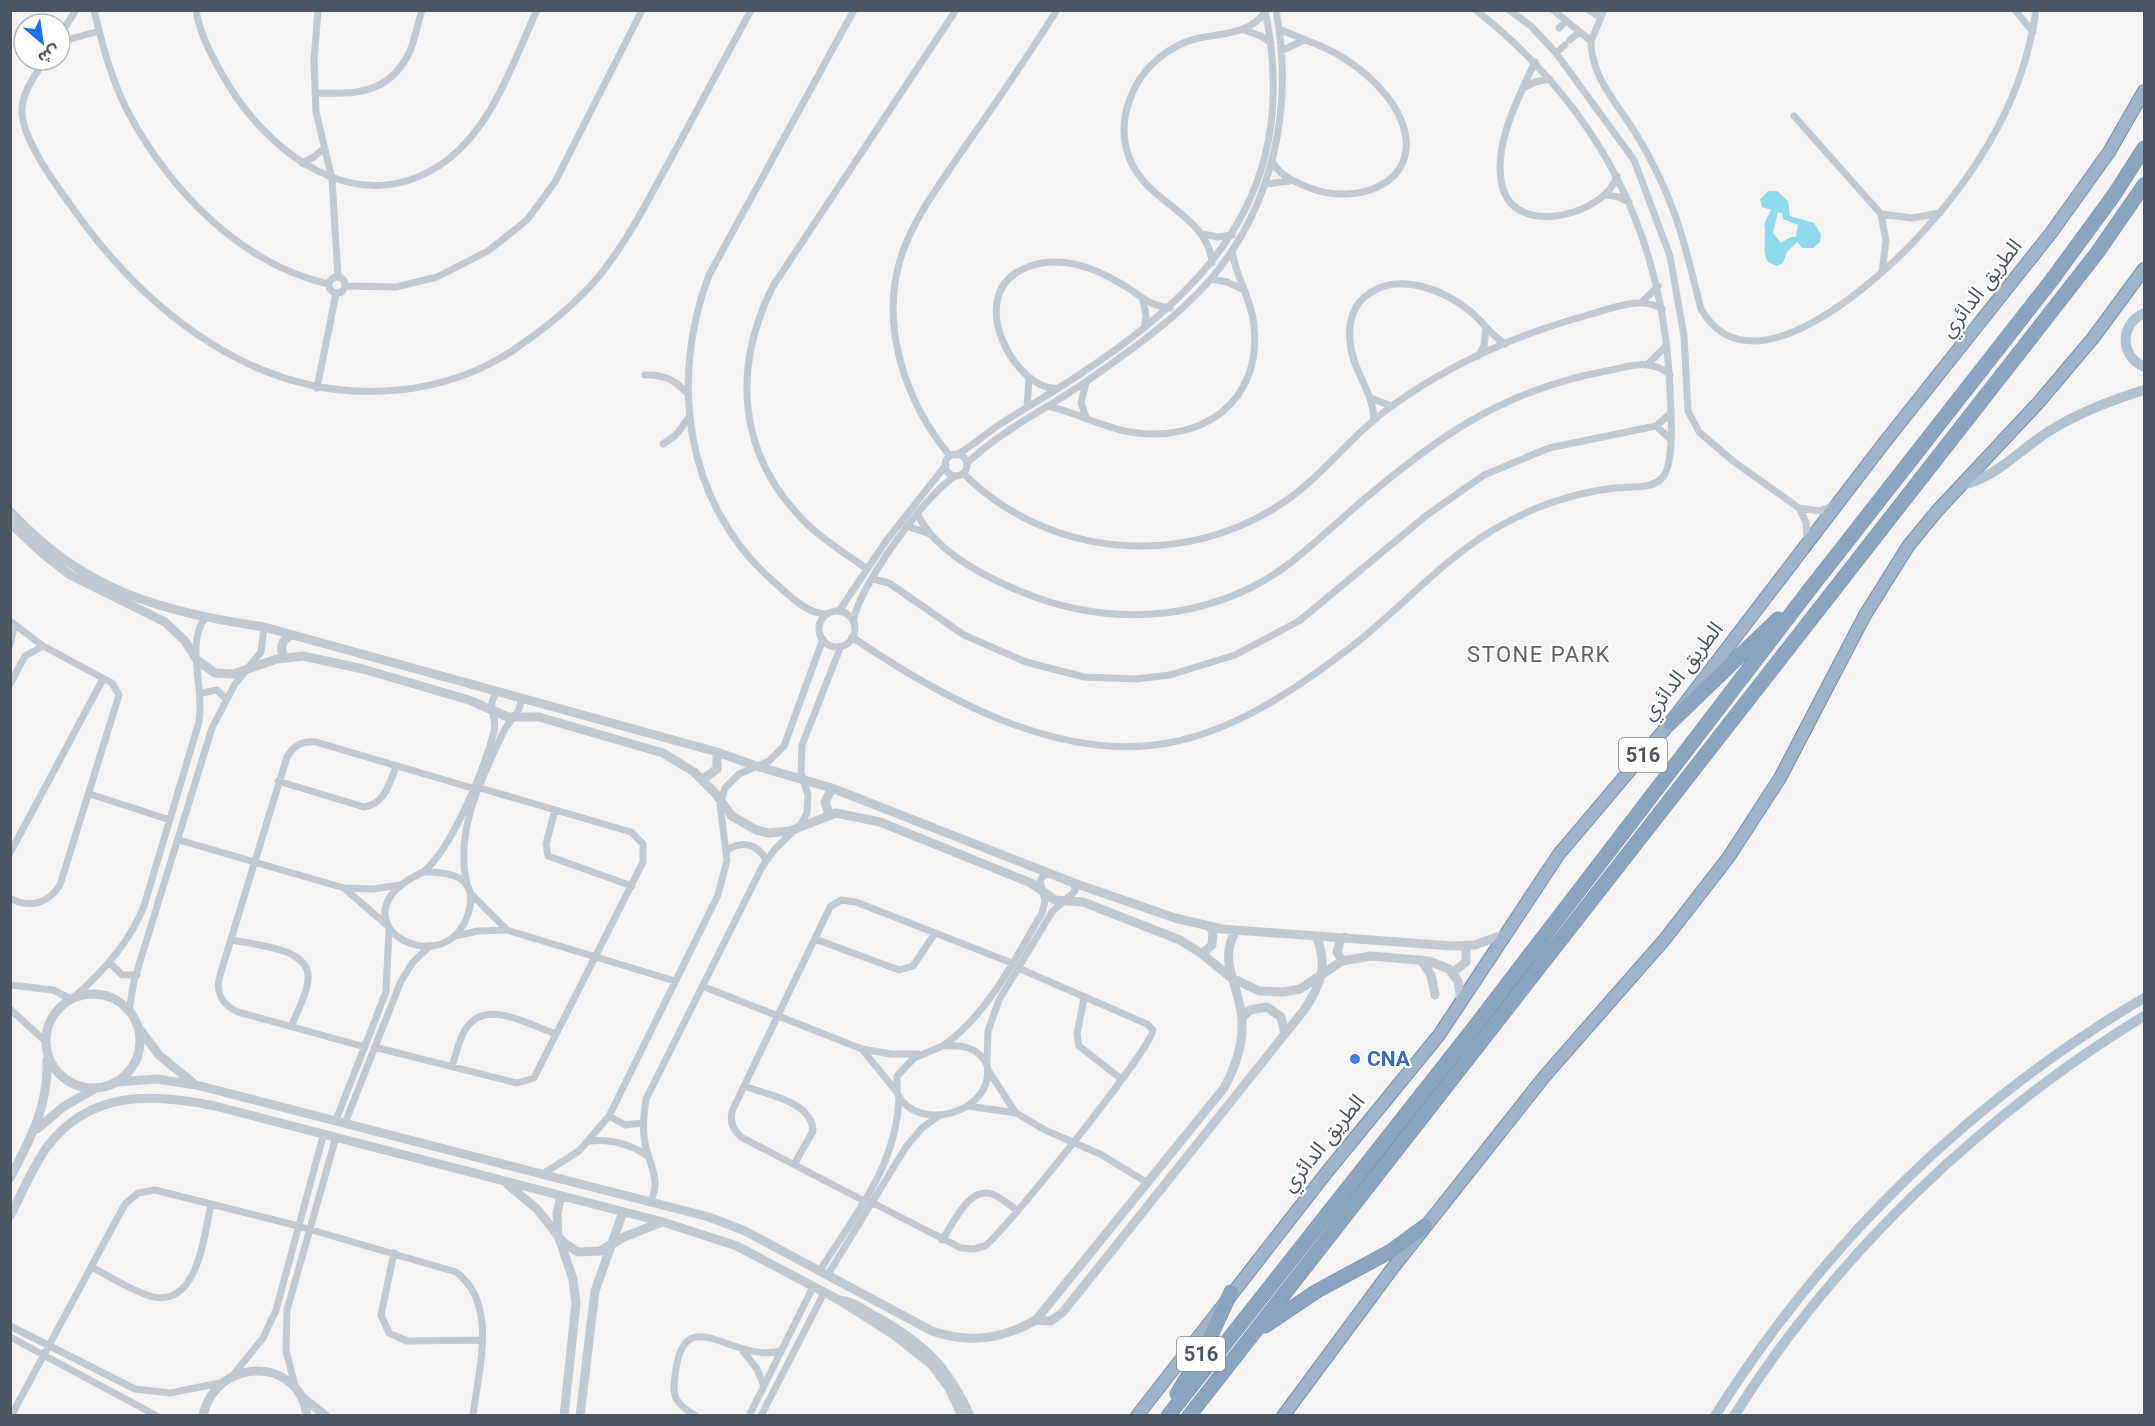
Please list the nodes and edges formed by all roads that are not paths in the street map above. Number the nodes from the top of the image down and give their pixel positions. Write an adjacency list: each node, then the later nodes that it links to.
1 (94, 10): 24 (street)
2 (196, 10): 46 (street)
3 (318, 10): 42 (street)
4 (422, 10): 42 (street)
5 (537, 10): 49 (street)
6 (642, 10): 67 (street)
7 (751, 10): 90 (street)
8 (854, 10): 93 (street)
9 (956, 10): 124 (street)
10 (1057, 10): 107 (street)
11 (1276, 10): 22 (street)
12 (1476, 10): 35 (street)
13 (1509, 10): 30 (street)
14 (1553, 10): 20 (street)
15 (1589, 10): 19 (street)
16 (2015, 10): 26 (street)
17 (2036, 10): 26 (street)
18 (1265, 11): 23 (street); 32 (street)
19 (1602, 14): 31 (street)
20 (1566, 21): 21 (street); 25 (street)
21 (1559, 28)
22 (1279, 29): 29 (street); 33 (street)
23 (1244, 30): 32 (street); 58 (street)
24 (99, 31): 28 (street); 66 (street)
25 (1579, 32): 31 (street); 34 (street)
26 (2033, 32): 56 (street)
27 (1553, 34): 30 (street)
28 (72, 39)
29 (1304, 40): 33 (street); 50 (street)
30 (1546, 41): 34 (street)
31 (1591, 41): 63 (street)
32 (1271, 44): 38 (street)
33 (1281, 51): 39 (street)
34 (1556, 53): 114 (street)
35 (1535, 62): 37 (street); 40 (street)
36 (38, 72): 90 (street)
37 (1550, 80): 40 (street); 48 (street)
38 (1274, 86): 39 (street); 57 (street)
39 (1283, 86): 47 (street)
40 (1526, 87): 53 (street)
41 (2145, 91): 113 (highway, الطريق الدائري / 516)
42 (315, 93): 44 (street)
43 (1794, 116): 55 (street)
44 (324, 148): 46 (street); 49 (street)
45 (2145, 148): 127 (highway, 516)
46 (302, 163): 49 (street)
47 (1273, 163): 50 (street); 51 (street)
48 (1617, 176): 53 (street); 54 (street)
49 (332, 179): 64 (street)
50 (1292, 181): 51 (street)
51 (1266, 184): 57 (street)
52 (2145, 185): 282 (highway, 516)
53 (1606, 195): 54 (street)
54 (1630, 202): 68 (street)
55 (1881, 213): 56 (street); 63 (street)
56 (1940, 213): 63 (street)
57 (1248, 214): 59 (street); 60 (street)
58 (1203, 234): 59 (street); 61 (street)
59 (1232, 235): 61 (street)
60 (1232, 251): 65 (street); 70 (street)
61 (1212, 263): 69 (street)
62 (2145, 269): 112 (highway)
63 (1882, 272)
64 (338, 277): 66 (street); 67 (street)
65 (1211, 279): 70 (street); 72 (street)
66 (328, 284): 71 (street)
67 (345, 286): 71 (street)
68 (1658, 286): 74 (street); 76 (street)
69 (1190, 288): 72 (street); 75 (street)
70 (1242, 289): 101 (street)
71 (336, 294): 90 (street)
72 (1197, 294): 82 (street)
73 (1143, 300): 75 (street); 78 (street); 88 (street)
74 (1642, 302): 76 (street); 80 (street)
75 (1170, 308): 78 (street)
76 (1662, 309): 81 (street)
77 (2145, 313): 85 (main road)
78 (1144, 328): 82 (street)
79 (1486, 328): 80 (street); 83 (street); 94 (street)
80 (1505, 344): 83 (street)
81 (1666, 346): 84 (street); 87 (street)
82 (1114, 356): 89 (street); 91 (street)
83 (1478, 356): 96 (street)
84 (1647, 364): 87 (street); 119 (street)
85 (2145, 367)
86 (645, 375): 93 (street)
87 (1670, 375): 98 (street)
88 (1029, 379): 91 (street); 97 (street)
89 (1086, 382): 95 (street); 101 (street)
90 (317, 388)
91 (1059, 388): 97 (street)
92 (2145, 390): 112 (main road)
93 (687, 393): 99 (street)
94 (1371, 398): 96 (street); 102 (street)
95 (1047, 406): 101 (street); 103 (street)
96 (1391, 406): 102 (street)
97 (1027, 407): 100 (street)
98 (1671, 413): 104 (street); 105 (street)
99 (689, 417): 106 (street); 130 (street)
100 (1010, 417): 103 (street); 107 (street)
101 (1086, 417)
102 (1374, 419): 110 (street)
103 (1015, 426): 108 (street)
104 (1656, 426): 105 (street); 126 (street)
105 (1671, 439): 137 (street)
106 (663, 444)
107 (953, 456): 108 (street); 109 (street)
108 (967, 463): 110 (street)
109 (946, 465): 111 (street); 120 (street)
110 (964, 474): 111 (street)
111 (955, 476): 116 (street)
112 (1961, 485): 266 (highway)
113 (1839, 501): 114 (street); 122 (highway, الطريق الدائري / 516)
114 (1798, 508): 122 (street)
115 (10, 511): 118 (street)
116 (918, 515): 117 (street); 119 (street)
117 (907, 526): 119 (street); 121 (street)
118 (15, 528): 129 (street); 135 (street)
119 (931, 535)
120 (886, 540): 121 (street); 124 (street)
121 (893, 546): 123 (street)
122 (1806, 546): 153 (highway, الطريق الدائري / 516)
123 (881, 566): 125 (street); 126 (street)
124 (867, 569): 128 (street)
125 (873, 579): 126 (street); 132 (street)
126 (889, 583)
127 (1810, 589): 153 (highway, 516); 295 (highway, 516)
128 (839, 611): 130 (street); 132 (street)
129 (182, 612): 131 (street); 135 (street)
130 (827, 614): 138 (street)
131 (205, 618): 134 (street); 143 (street)
132 (853, 621): 137 (street)
133 (11, 622): 139 (street); 140 (street)
134 (264, 627): 136 (street); 144 (street)
135 (175, 630): 143 (street)
136 (292, 635): 142 (street); 148 (street)
137 (852, 637): 141 (street)
138 (823, 639): 141 (street); 155 (street)
139 (10, 645)
140 (43, 646): 145 (street); 146 (street)
141 (841, 646): 158 (street)
142 (284, 657): 144 (street); 151 (street)
143 (197, 660): 144 (street); 147 (street)
144 (247, 670): 149 (street)
145 (103, 679): 163 (street); 171 (street)
146 (10, 684)
147 (202, 693): 149 (street); 167 (street)
148 (497, 693): 150 (street); 151 (street)
149 (226, 699): 169 (street)
150 (521, 699): 152 (street); 154 (street)
151 (491, 708): 152 (street); 160 (street)
152 (513, 718): 157 (street); 161 (street)
153 (1670, 723): 189 (highway, الطريق الدائري / 516)
154 (717, 752): 155 (street); 157 (street)
155 (756, 766): 158 (street); 164 (street)
156 (396, 767): 159 (street); 159 (street); 160 (street)
157 (703, 779): 164 (street)
158 (803, 779): 162 (street); 168 (street)
159 (278, 781): 173 (street)
160 (472, 788): 174 (street)
161 (480, 788): 165 (street); 178 (street)
162 (832, 788): 166 (street); 175 (street)
163 (90, 794): 167 (street); 183 (street)
164 (721, 801): 168 (street); 170 (street)
165 (555, 810): 179 (street); 179 (street)
166 (829, 814): 168 (street); 181 (street)
167 (170, 820): 201 (street)
168 (797, 828): 172 (street)
169 (179, 840): 173 (street); 206 (street)
170 (727, 849): 172 (street); 208 (street)
171 (10, 853)
172 (766, 860): 210 (street)
173 (255, 862): 180 (street); 195 (street)
174 (423, 872): 177 (street); 178 (street)
175 (1051, 873): 176 (street); 181 (street)
176 (1074, 883): 184 (street); 185 (street)
177 (402, 884): 180 (street); 186 (street)
178 (467, 884): 182 (street)
179 (632, 886): 199 (street)
180 (344, 888): 186 (street)
181 (1041, 889): 184 (street); 203 (street)
182 (471, 893): 187 (street); 192 (street)
183 (10, 898)
184 (1062, 902): 198 (street); 203 (street)
185 (1209, 926): 188 (street); 198 (street)
186 (388, 928): 196 (street); 227 (street)
187 (507, 930): 192 (street); 199 (street)
188 (1236, 930): 191 (street); 207 (street)
189 (1510, 932): 197 (street); 215 (highway, الطريق الدائري / 516)
190 (935, 933): 194 (street); 194 (street); 203 (street)
191 (1316, 937): 193 (street); 205 (street)
192 (450, 938): 196 (street)
193 (1345, 938): 197 (street); 202 (street)
194 (815, 939): 218 (street)
195 (232, 940): 221 (street); 221 (street)
196 (432, 945): 228 (street)
197 (1466, 946): 204 (street)
198 (1202, 954): 207 (street)
199 (596, 957): 208 (street); 223 (street)
200 (1421, 960): 202 (street); 204 (street); 211 (street)
201 (109, 962): 206 (street); 214 (street)
202 (1342, 962): 205 (street)
203 (1015, 965): 212 (street); 226 (street); 233 (street)
204 (1453, 972): 215 (street)
205 (1323, 974): 207 (street); 224 (street)
206 (137, 975): 217 (street)
207 (1230, 977): 220 (street)
208 (675, 981): 243 (street)
209 (10, 985): 214 (street)
210 (702, 986): 218 (street); 245 (street)
211 (1435, 994)
212 (1084, 998): 234 (street); 234 (street)
213 (2145, 998): 311 (main road)
214 (72, 999): 217 (street); 225 (street)
215 (1461, 1001): 275 (highway, الطريق الدائري / 516)
216 (10, 1009): 225 (street)
217 (129, 1011): 222 (street)
218 (780, 1015): 229 (street); 237 (street)
219 (2145, 1016): 312 (main road)
220 (1242, 1018): 224 (street); 256 (street)
221 (292, 1025): 227 (street)
222 (138, 1026): 235 (street); 236 (street)
223 (555, 1034): 232 (street); 232 (street)
224 (1285, 1034): 278 (street)
225 (45, 1041): 231 (street)
226 (942, 1046): 230 (street); 233 (street)
227 (364, 1047): 244 (street)
228 (374, 1047): 232 (street); 244 (street)
229 (862, 1049): 230 (street); 239 (street)
230 (921, 1054): 239 (street)
231 (47, 1055): 238 (street); 246 (street)
232 (452, 1066)
233 (988, 1067): 240 (street); 241 (street)
234 (1120, 1078): 250 (street)
235 (117, 1082): 236 (street); 238 (street)
236 (196, 1085): 244 (street)
237 (744, 1086): 252 (street); 252 (street)
238 (97, 1088): 246 (street)
239 (898, 1095): 242 (street); 258 (street)
240 (968, 1107): 241 (street); 242 (street)
241 (1016, 1113): 250 (street)
242 (940, 1115): 258 (street)
243 (609, 1116): 245 (street); 249 (street)
244 (340, 1121): 253 (street)
245 (643, 1124): 251 (street)
246 (33, 1133): 254 (street)
247 (324, 1134): 248 (street); 263 (street); 265 (street)
248 (336, 1137): 255 (street); 267 (street)
249 (590, 1141): 251 (street); 253 (street)
250 (1073, 1142): 256 (street); 261 (street)
251 (648, 1156): 259 (street)
252 (795, 1163): 258 (street)
253 (541, 1176): 259 (street)
254 (10, 1178)
255 (503, 1181): 257 (street); 268 (street)
256 (1148, 1183): 278 (street)
257 (561, 1196): 262 (street); 268 (street)
258 (867, 1201): 269 (street); 273 (street)
259 (649, 1203): 273 (street)
260 (212, 1204): 265 (street); 272 (street); 272 (street)
261 (1017, 1210): 269 (street); 269 (street)
262 (622, 1212): 264 (street); 270 (street)
263 (10, 1216)
264 (663, 1222): 270 (street); 274 (street)
265 (298, 1226): 267 (street); 289 (street)
266 (1425, 1226): 282 (highway); 310 (highway)
267 (309, 1229): 271 (street); 292 (street)
268 (558, 1235): 270 (street); 302 (street)
269 (942, 1240)
270 (613, 1243): 303 (street)
271 (394, 1253): 284 (street); 284 (street)
272 (92, 1267): 285 (street)
273 (823, 1274): 278 (street)
274 (813, 1287): 276 (street); 280 (street)
275 (1231, 1292): 295 (highway, 516); 308 (highway, الطريق الدائري / 516)
276 (824, 1293): 277 (street); 281 (street)
277 (838, 1300): 306 (street); 307 (street)
278 (1036, 1320)
279 (10, 1326): 285 (street)
280 (795, 1326): 281 (street); 287 (street)
281 (803, 1331): 294 (street)
282 (1254, 1334): 309 (highway, 516)
283 (10, 1338): 288 (street)
284 (482, 1340): 301 (street)
285 (50, 1346): 288 (street); 290 (street)
286 (741, 1350): 287 (street); 291 (street); 304 (street)
287 (781, 1351): 291 (street)
288 (45, 1356): 296 (street); 297 (street)
289 (234, 1374): 290 (street); 292 (street)
290 (220, 1383): 298 (street)
291 (763, 1384): 293 (street)
292 (299, 1394): 299 (street); 300 (street)
293 (752, 1408): 294 (street); 305 (street)
294 (761, 1414)
295 (1169, 1415)
296 (11, 1416)
297 (157, 1416)
298 (203, 1416)
299 (307, 1416)
300 (326, 1416)
301 (473, 1416)
302 (564, 1416)
303 (580, 1416)
304 (696, 1416)
305 (749, 1416)
306 (962, 1416)
307 (970, 1416)
308 (1137, 1416)
309 (1190, 1416)
310 (1283, 1416)
311 (1715, 1416)
312 (1734, 1416)

